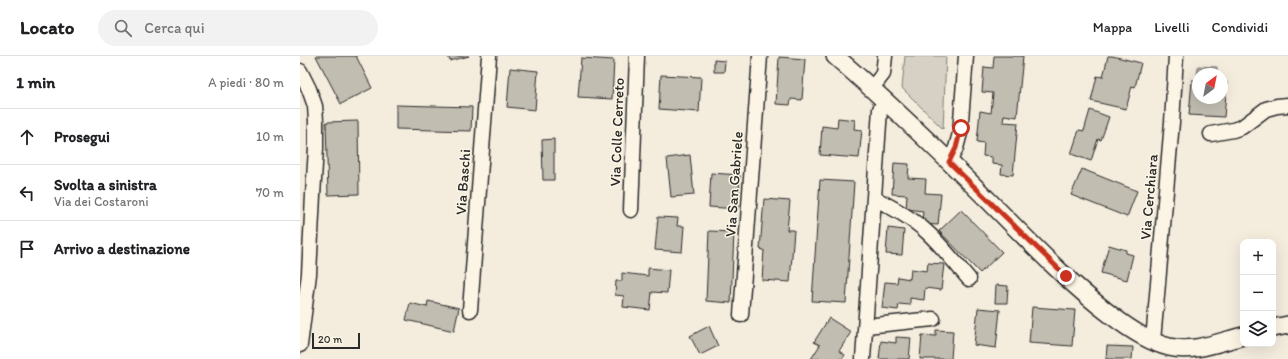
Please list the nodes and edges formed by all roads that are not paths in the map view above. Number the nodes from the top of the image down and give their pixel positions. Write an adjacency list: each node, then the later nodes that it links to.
1 (489, 56): 17 (street, Via Baschi)
2 (637, 56): 15 (street, Via Colle Cerreto)
3 (760, 56): 18 (street, Via San Gabriele)
4 (835, 56): 9 (street)
5 (885, 56): 9 (street)
6 (966, 56): 13 (street)
7 (1176, 56): 24 (street, Via Cerchiara)
8 (300, 71): 25 (street)
9 (872, 88): 10 (street)
10 (886, 102): 13 (street); 14 (street)
11 (1288, 105): 12 (street)
12 (1211, 134)
13 (949, 162): 24 (street)
14 (874, 198): 16 (street); 21 (street)
15 (631, 210)
16 (969, 279)
17 (470, 310)
18 (741, 315)
19 (933, 318): 21 (street)
20 (1288, 325): 22 (street)
21 (866, 326): 26 (street)
22 (1276, 327)
23 (1240, 337): 24 (street)
24 (1153, 341)
25 (300, 345)
26 (863, 359)

